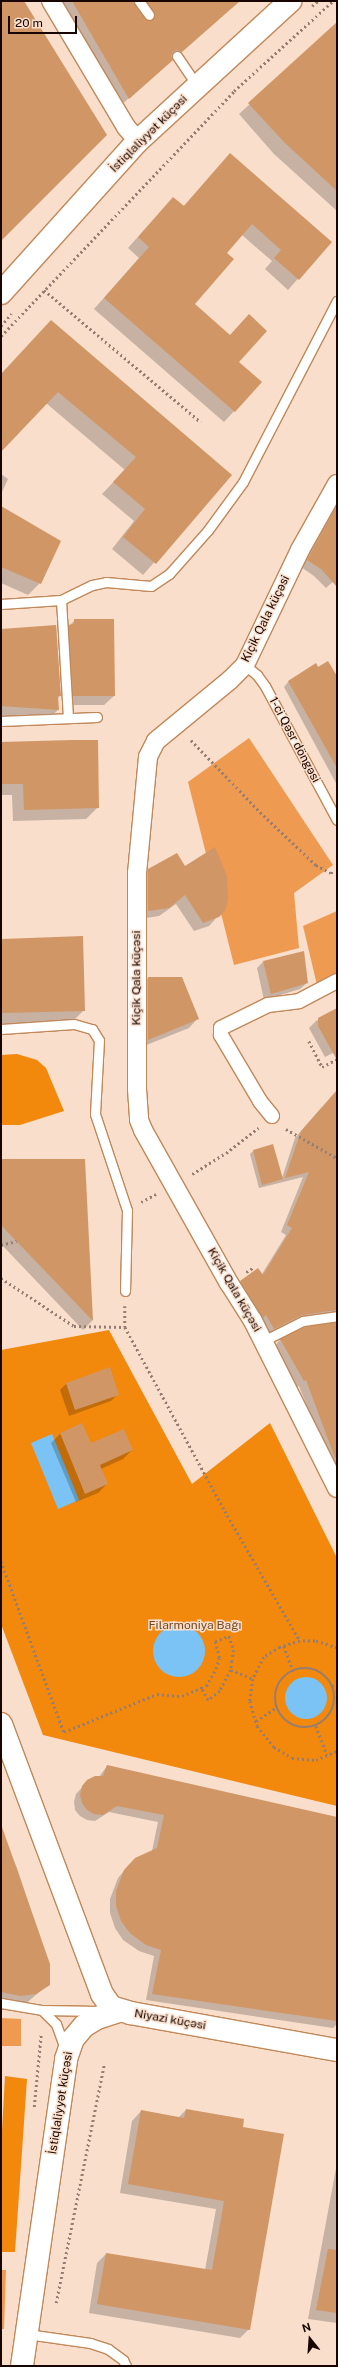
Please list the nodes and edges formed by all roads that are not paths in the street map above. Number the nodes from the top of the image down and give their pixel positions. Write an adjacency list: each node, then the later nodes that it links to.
1 (51, 1): 7 (street)
2 (139, 1): 4 (lane)
3 (298, 6): 6 (main road, İstiqlaliyyət küçəsi)
4 (149, 14)
5 (177, 56): 6 (lane)
6 (197, 86): 7 (main road, İstiqlaliyyət küçəsi)
7 (138, 141): 8 (main road, İstiqlaliyyət küçəsi)
8 (1, 293)
9 (337, 301): 11 (lane)
10 (337, 484): 13 (street, Kiçik Qala küçəsi)
11 (61, 600): 12 (lane); 14 (lane)
12 (1, 604)
13 (245, 665): 17 (lane, 1-ci Qəsr döngəsi); 23 (street, Kiçik Qala küçəsi)
14 (68, 718): 15 (lane); 16 (lane)
15 (97, 718)
16 (1, 721)
17 (337, 820)
18 (337, 981): 20 (street)
19 (1, 1029): 21 (lane)
20 (272, 1116)
21 (125, 1291)
22 (337, 1316): 23 (lane)
23 (263, 1341): 24 (street, Kiçik Qala küçəsi)
24 (337, 1488)
25 (1, 1724): 28 (main road)
26 (1, 2003): 27 (lane, Niyazi küçəsi)
27 (42, 2010): 28 (lane, Niyazi küçəsi); 30 (lane)
28 (118, 2011): 29 (main road, Niyazi küçəsi); 30 (main road, İstiqlaliyyət küçəsi)
29 (337, 2050)
30 (66, 2060): 31 (main road, İstiqlaliyyət küçəsi)
31 (27, 2334): 32 (main road, İstiqlaliyyət küçəsi); 33 (lane)
32 (22, 2366)
33 (126, 2366)

